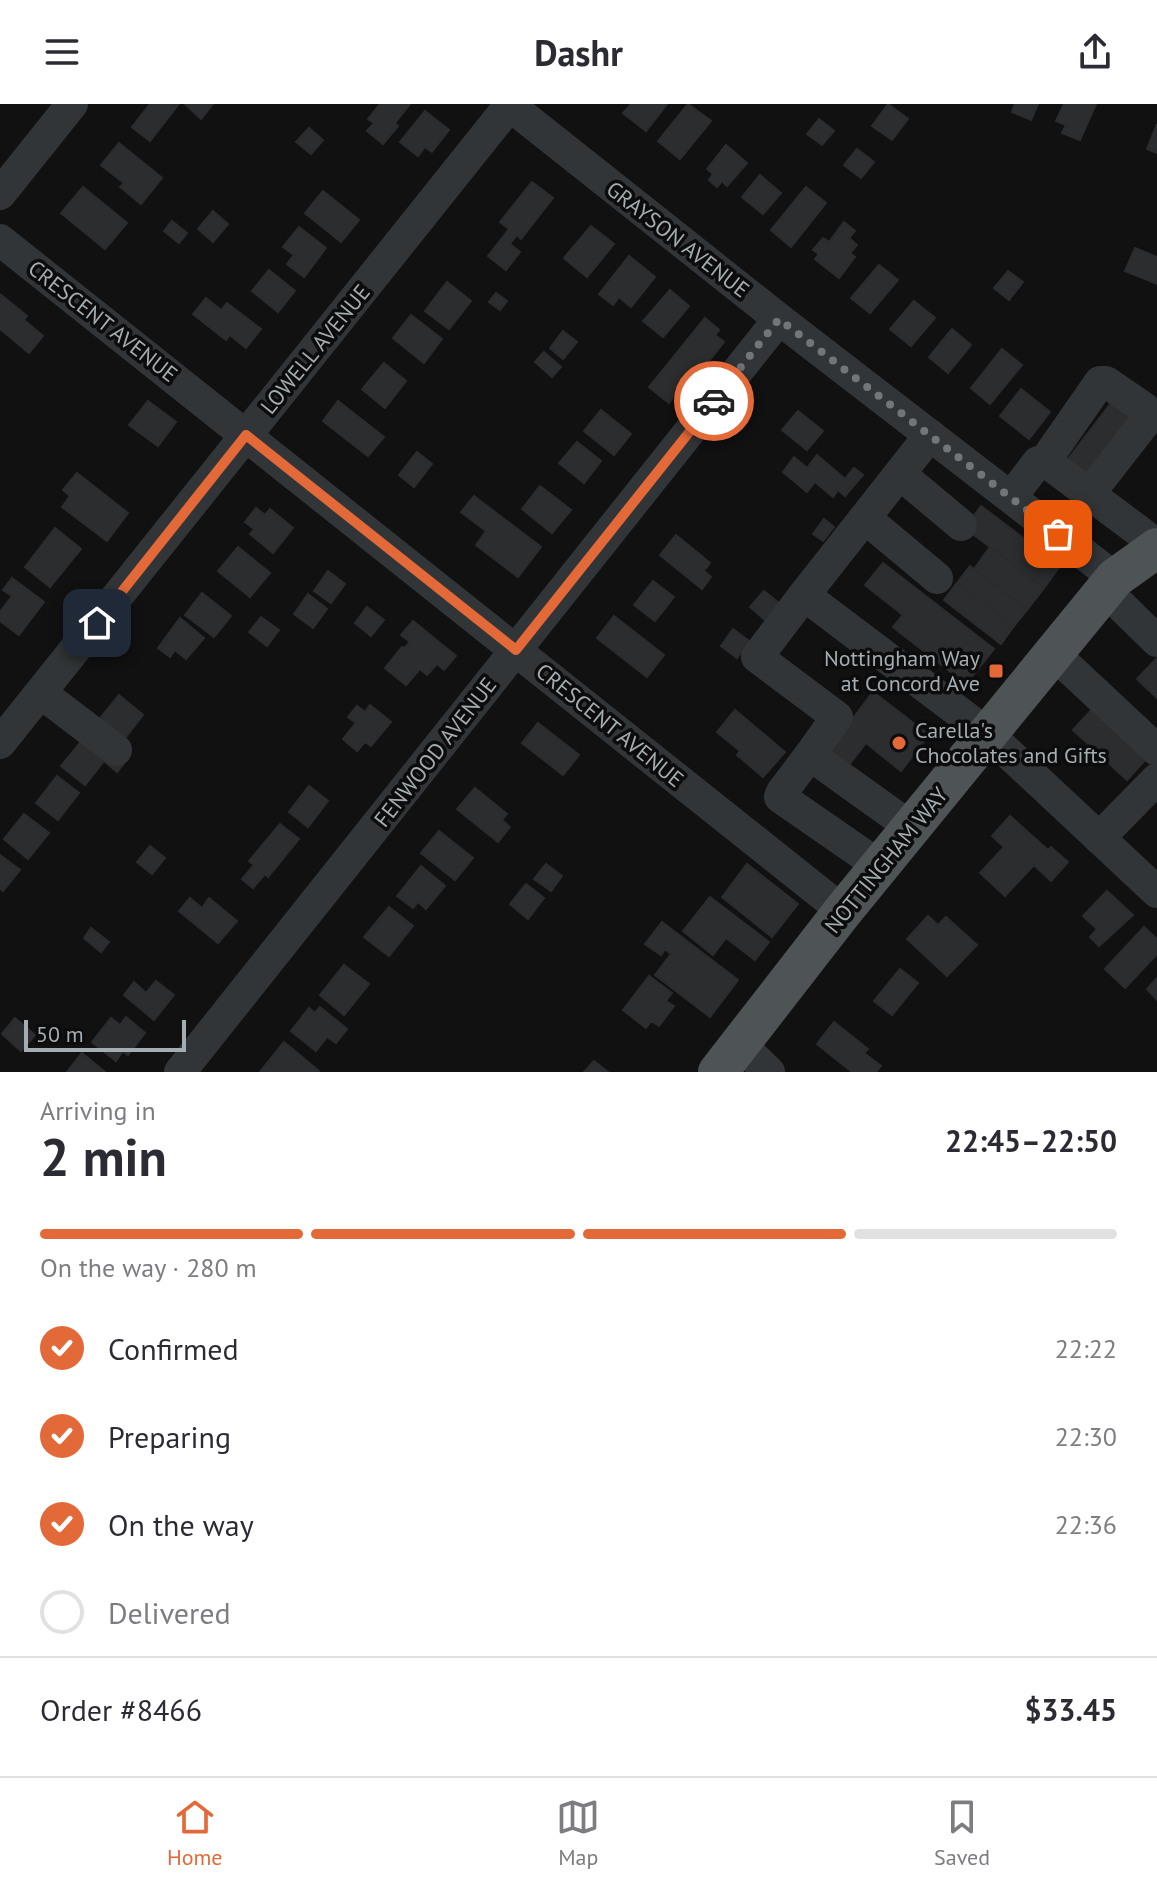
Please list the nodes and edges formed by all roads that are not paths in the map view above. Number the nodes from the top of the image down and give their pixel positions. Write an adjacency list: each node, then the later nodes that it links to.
1 (72, 104): 3 (street)
2 (509, 105): 5 (street, GRAYSON AVENUE); 7 (street, LOWELL AVENUE)
3 (0, 194)
4 (0, 240): 7 (street, CRESCENT AVENUE)
5 (779, 319): 8 (street, GRAYSON AVENUE); 20 (street, FENWOOD AVENUE)
6 (1151, 427): 9 (street); 11 (street)
7 (246, 435): 20 (street, CRESCENT AVENUE); 22 (street, LOWELL AVENUE)
8 (930, 435): 10 (street); 12 (street, GRAYSON AVENUE)
9 (1045, 461): 11 (street); 12 (street)
10 (900, 474): 13 (street); 14 (street)
11 (1089, 494): 15 (street)
12 (1011, 497): 17 (street, GRAYSON AVENUE)
13 (865, 518): 16 (street); 18 (street)
14 (961, 525)
15 (1153, 533): 17 (main road, NOTTINGHAM WAY)
16 (937, 578)
17 (1110, 584): 19 (street, GRAYSON AVENUE); 21 (main road, NOTTINGHAM WAY)
18 (804, 595): 23 (street); 27 (street)
19 (1157, 641)
20 (516, 650): 33 (street, CRESCENT AVENUE); 35 (street, FENWOOD AVENUE)
21 (1054, 654): 23 (main road, NOTTINGHAM WAY); 26 (street)
22 (41, 693): 24 (street, LOWELL AVENUE); 25 (street)
23 (988, 734): 29 (main road, NOTTINGHAM WAY); 30 (street)
24 (0, 743)
25 (116, 750)
26 (1157, 750)
27 (810, 755): 29 (street); 31 (street)
28 (1157, 779): 30 (street)
29 (912, 828): 31 (main road, NOTTINGHAM WAY)
30 (1099, 838): 32 (street)
31 (881, 867): 33 (main road, NOTTINGHAM WAY)
32 (1157, 892)
33 (843, 911): 34 (main road, NOTTINGHAM WAY)
34 (729, 1058): 36 (street)
35 (180, 1072)
36 (769, 1072)

